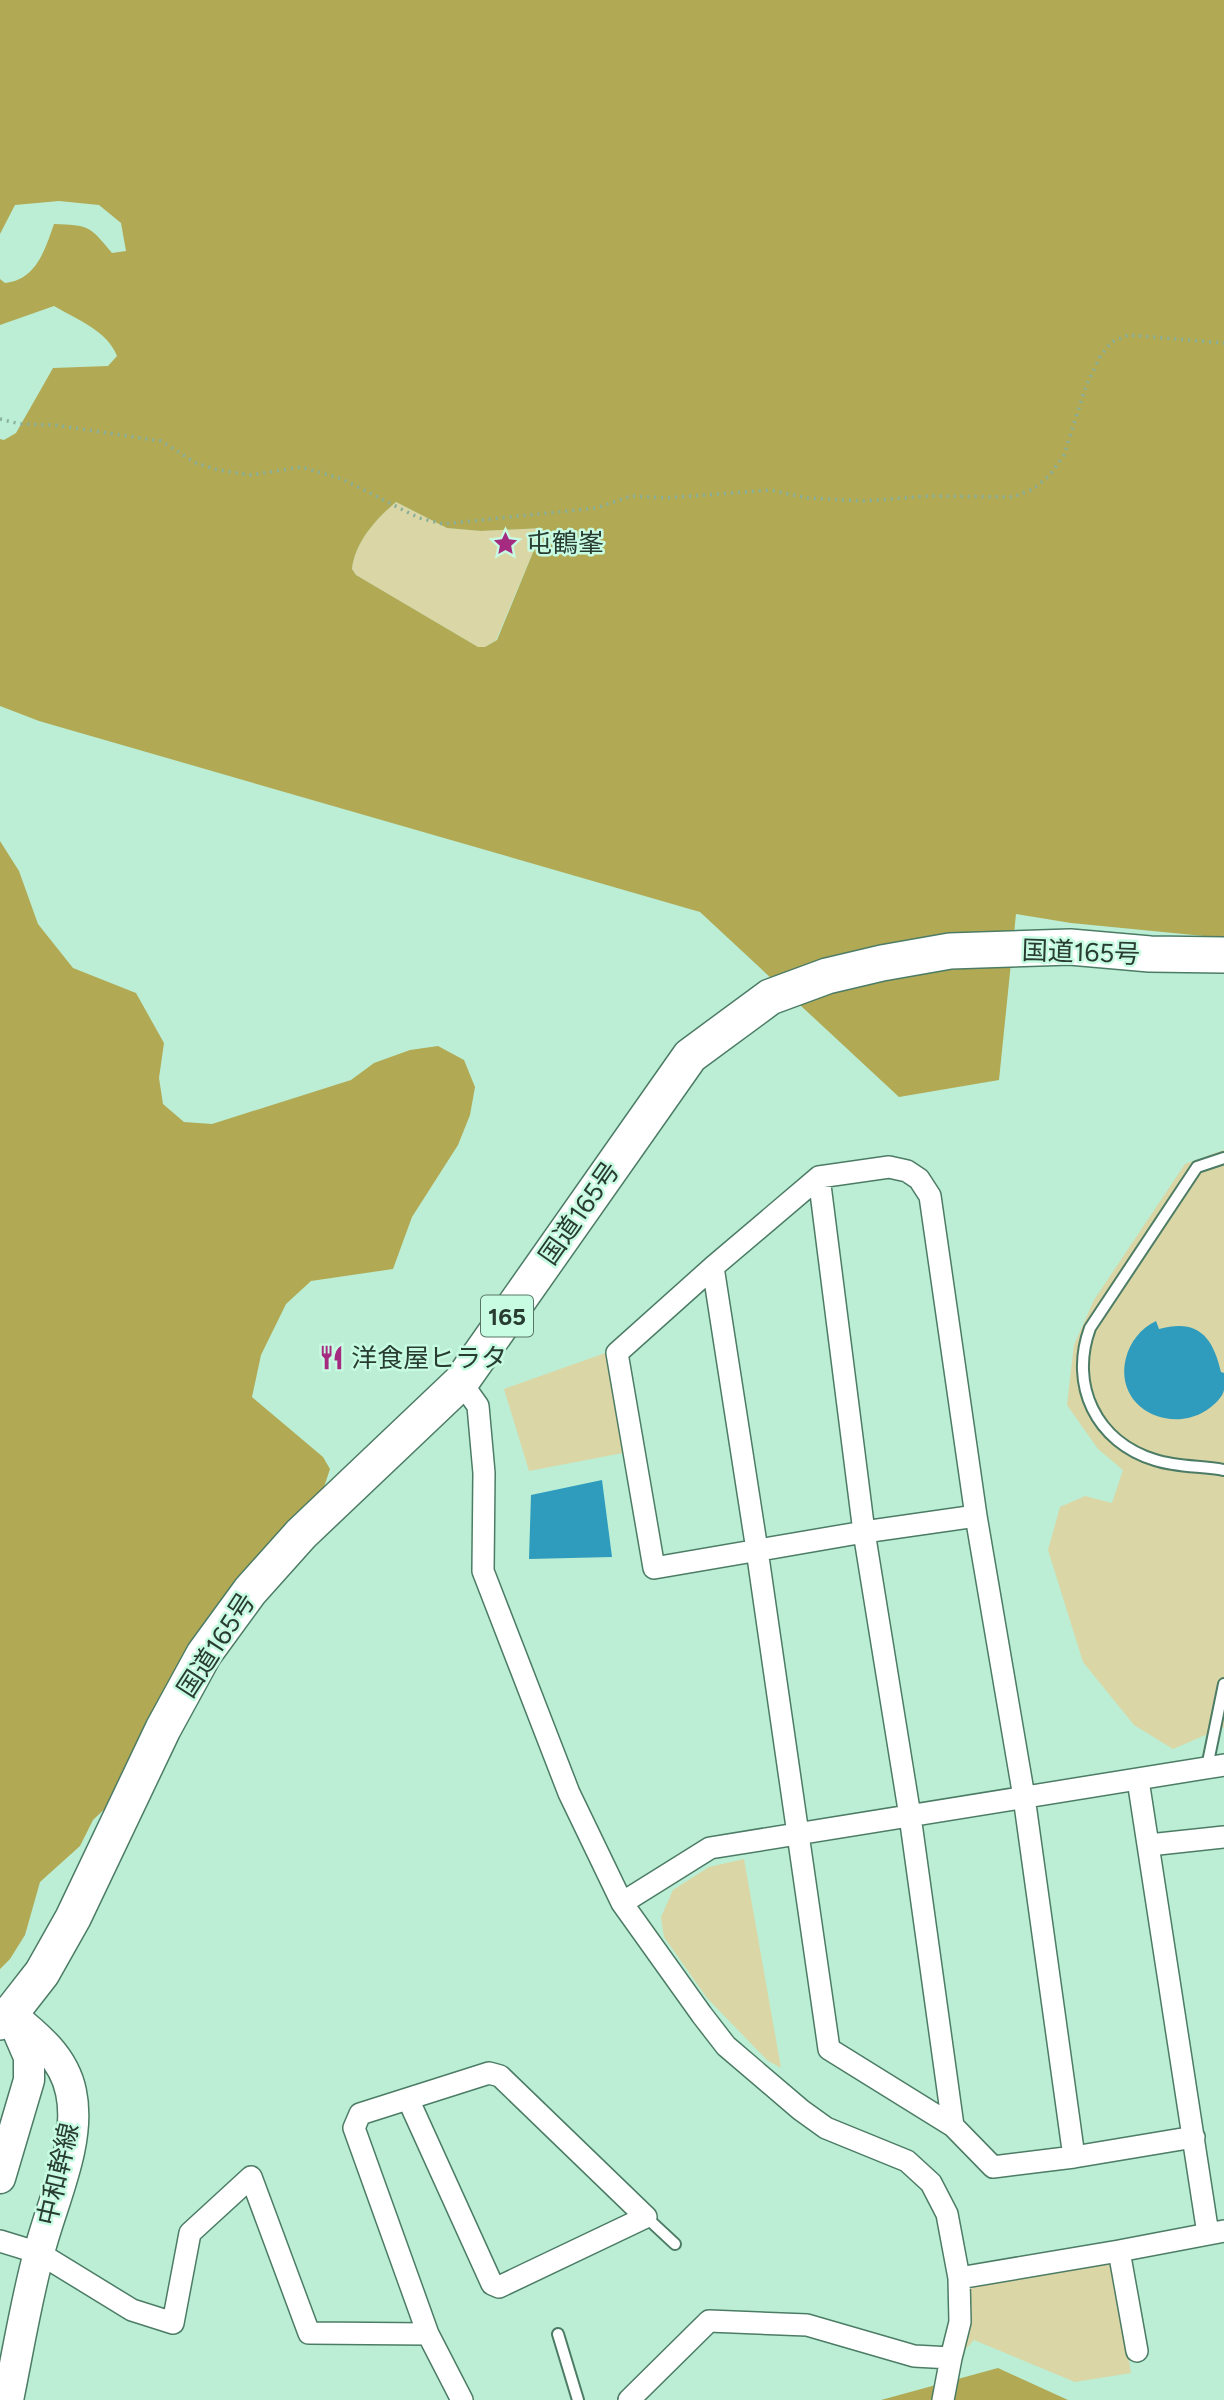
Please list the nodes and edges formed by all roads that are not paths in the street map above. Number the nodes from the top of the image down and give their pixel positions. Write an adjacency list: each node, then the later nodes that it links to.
1 (1224, 955): 5 (highway, 国道165号 / 165)
2 (1224, 1158): 6 (lane)
3 (819, 1177): 4 (street); 7 (street); 8 (street)
4 (713, 1267): 9 (street); 9 (street)
5 (461, 1382): 18 (street); 19 (highway, 国道165号 / 165)
6 (1224, 1470)
7 (976, 1516): 8 (street); 13 (street)
8 (864, 1532): 9 (street); 14 (street)
9 (757, 1550): 15 (street)
10 (1224, 1684): 11 (lane)
11 (1215, 1766): 12 (street)
12 (1138, 1780): 13 (street); 17 (street)
13 (1024, 1797): 14 (street); 23 (street)
14 (910, 1816): 15 (street); 21 (street)
15 (799, 1834): 18 (street); 21 (street)
16 (1224, 1837): 17 (street)
17 (1149, 1846): 22 (street)
18 (622, 1903): 31 (street)
19 (5, 2018): 24 (main road, 中和幹線); 30 (main road, 中和幹線)
20 (408, 2099): 25 (street); 25 (street); 32 (street)
21 (953, 2126): 23 (street)
22 (1194, 2137): 23 (street); 26 (street)
23 (1074, 2157)
24 (0, 2178)
25 (646, 2217): 28 (lane)
26 (1216, 2232): 29 (street)
27 (0, 2241): 30 (street)
28 (675, 2244)
29 (1119, 2251): 31 (street); 34 (street)
30 (39, 2253): 32 (street); 36 (main road, 中和幹線)
31 (959, 2278): 35 (street)
32 (428, 2334): 37 (street)
33 (558, 2334): 38 (lane)
34 (1137, 2351)
35 (951, 2358): 39 (street); 40 (street)
36 (8, 2400)
37 (461, 2400)
38 (578, 2400)
39 (629, 2400)
40 (943, 2400)

